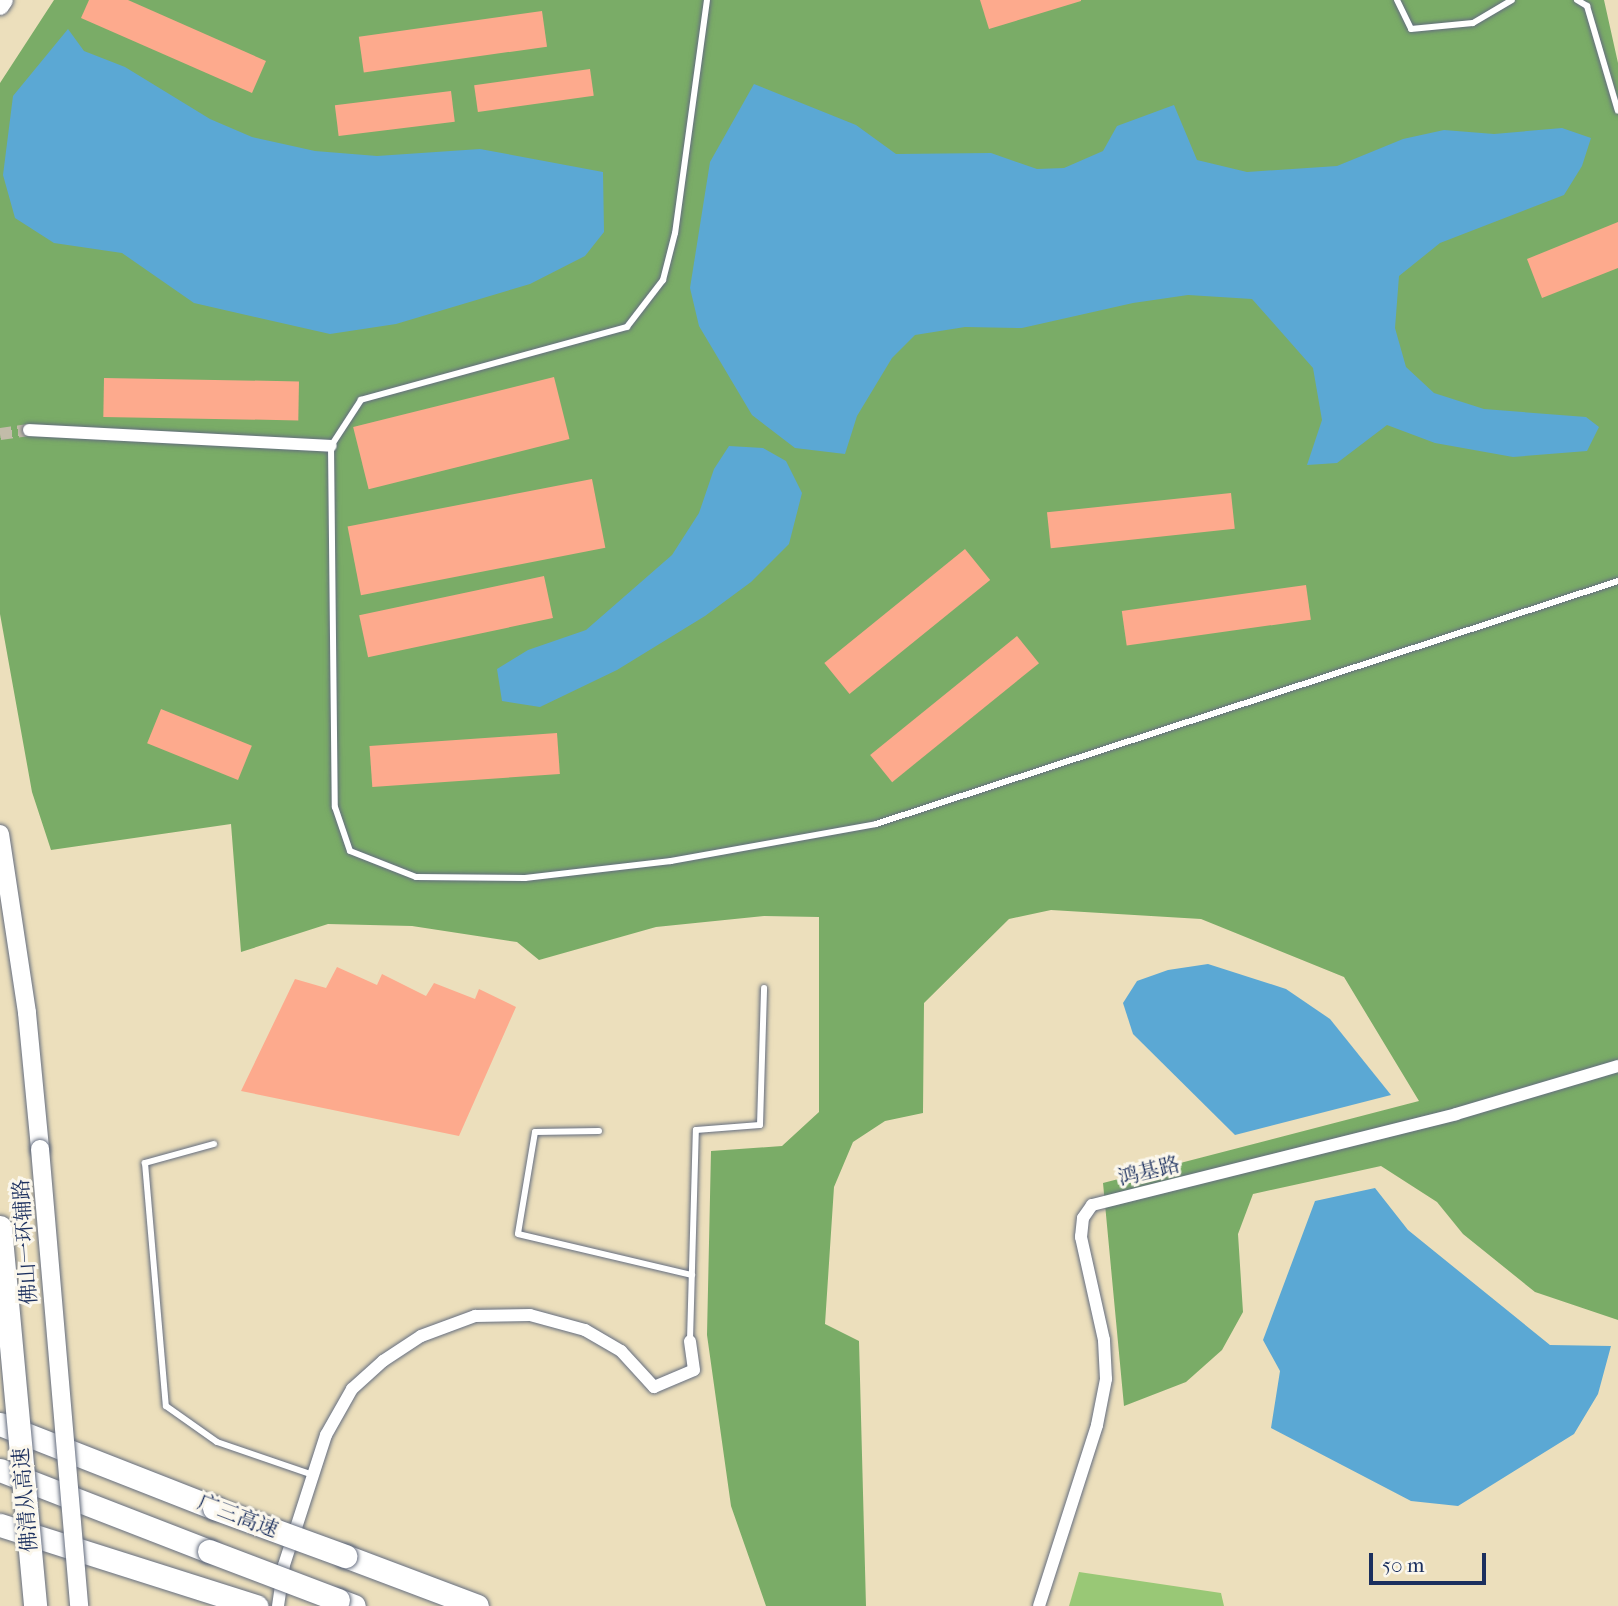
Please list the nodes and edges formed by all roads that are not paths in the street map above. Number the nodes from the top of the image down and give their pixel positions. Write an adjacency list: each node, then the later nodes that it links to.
1 (4, 0): 6 (main road)
2 (708, 0): 9 (lane)
3 (1397, 0): 4 (lane)
4 (1512, 0)
5 (1577, 0): 7 (lane)
6 (0, 6)
7 (1618, 111)
8 (29, 430): 9 (street)
9 (331, 446): 10 (lane)
10 (1618, 581)
11 (0, 834): 25 (main road, 佛山一环辅路, bridge)
12 (764, 988): 17 (lane)
13 (1618, 1066): 29 (street, 鸿基路)
14 (600, 1131): 17 (lane)
15 (214, 1144): 21 (lane)
16 (0, 1227): 24 (highway, 佛清从高速, bridge)
17 (692, 1275): 18 (lane)
18 (690, 1341): 21 (street)
19 (0, 1424): 28 (highway, 广三高速, bridge)
20 (0, 1470): 23 (highway, 广三高速, bridge)
21 (313, 1475): 27 (street)
22 (0, 1525): 26 (highway)
23 (346, 1603)
24 (35, 1606)
25 (79, 1606)
26 (256, 1606)
27 (278, 1606)
28 (477, 1606)
29 (1039, 1606)

